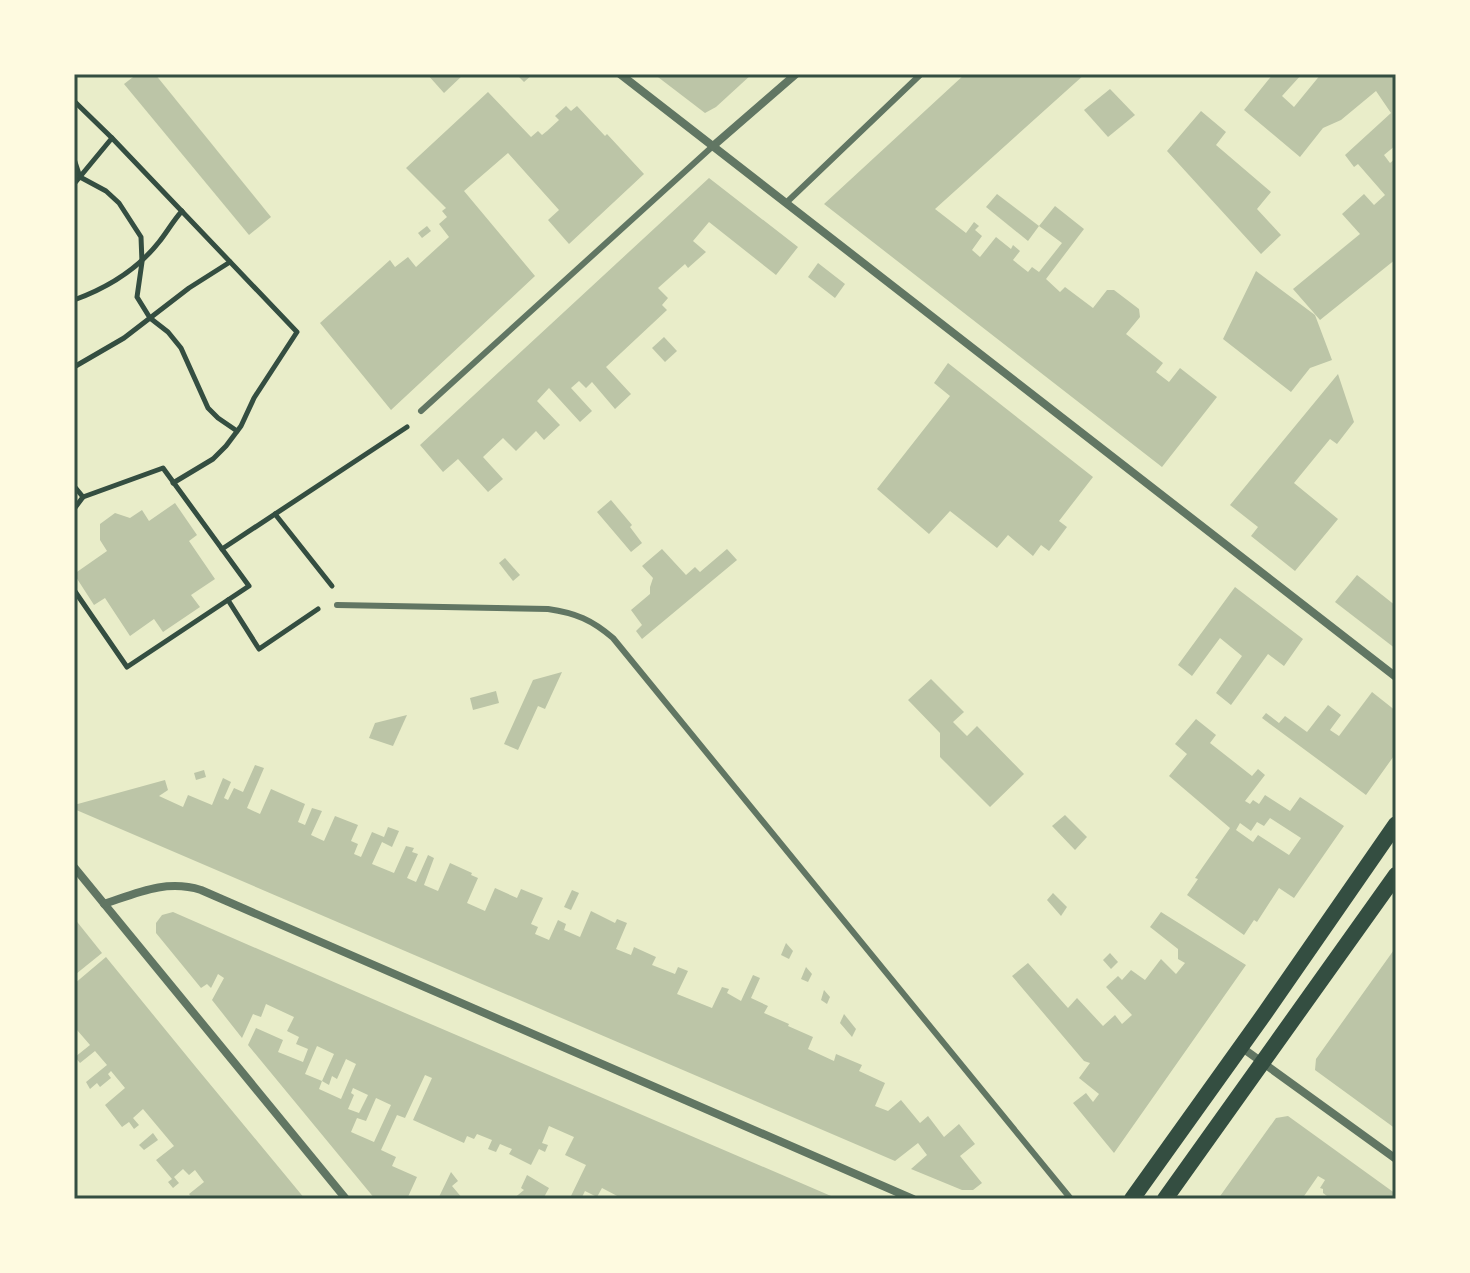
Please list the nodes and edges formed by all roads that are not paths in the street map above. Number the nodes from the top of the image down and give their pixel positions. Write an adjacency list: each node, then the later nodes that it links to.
1 (620, 74): 4 (street)
2 (796, 74): 4 (street)
3 (921, 74): 5 (lane)
4 (713, 146): 5 (street); 6 (lane)
5 (787, 202): 8 (street)
6 (421, 411)
7 (337, 605): 18 (lane)
8 (1396, 677)
9 (1396, 824): 13 (main road)
10 (74, 867): 12 (street)
11 (1396, 875): 14 (main road)
12 (104, 904): 16 (street); 17 (street)
13 (1240, 1047): 14 (street); 19 (main road)
14 (1262, 1063): 15 (street); 20 (main road)
15 (1396, 1159)
16 (346, 1199)
17 (913, 1199)
18 (1071, 1199)
19 (1132, 1199)
20 (1165, 1199)

